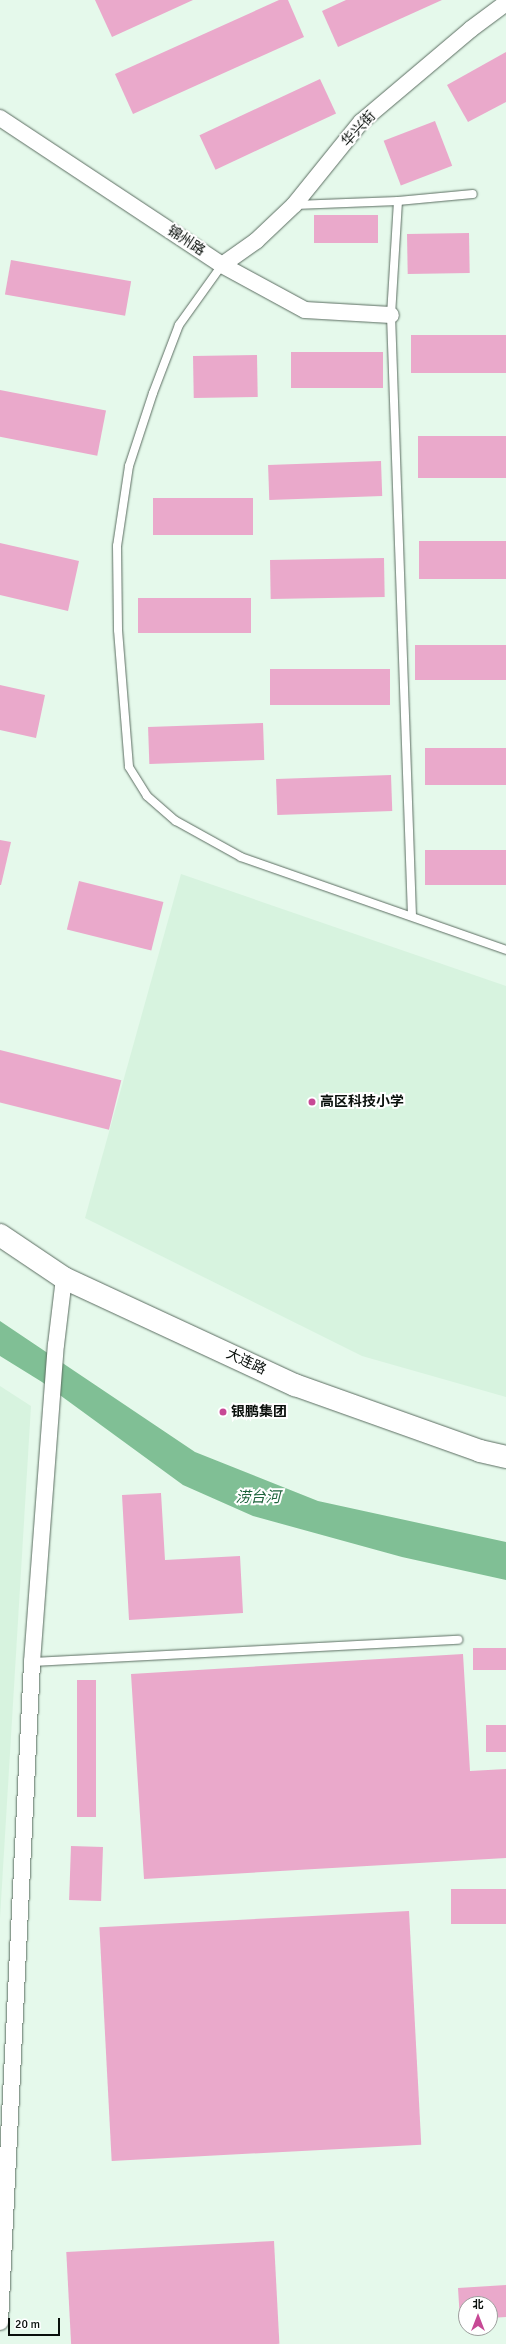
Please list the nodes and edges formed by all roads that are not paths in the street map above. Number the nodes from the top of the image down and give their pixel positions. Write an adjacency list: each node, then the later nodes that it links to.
1 (506, 3): 5 (street, 华兴街)
2 (0, 118): 6 (street, 锦州路)
3 (473, 194): 4 (lane)
4 (398, 201): 5 (lane); 7 (lane)
5 (294, 205): 6 (street, 华兴街)
6 (222, 265): 7 (street, 锦州路); 8 (lane)
7 (391, 314): 8 (lane)
8 (412, 916): 9 (lane)
9 (506, 950)
10 (0, 1235): 11 (main road, 大连路)
11 (64, 1278): 12 (main road, 大连路); 14 (street)
12 (506, 1457)
13 (458, 1640): 14 (lane)
14 (32, 1662): 15 (street)
15 (0, 2322)

